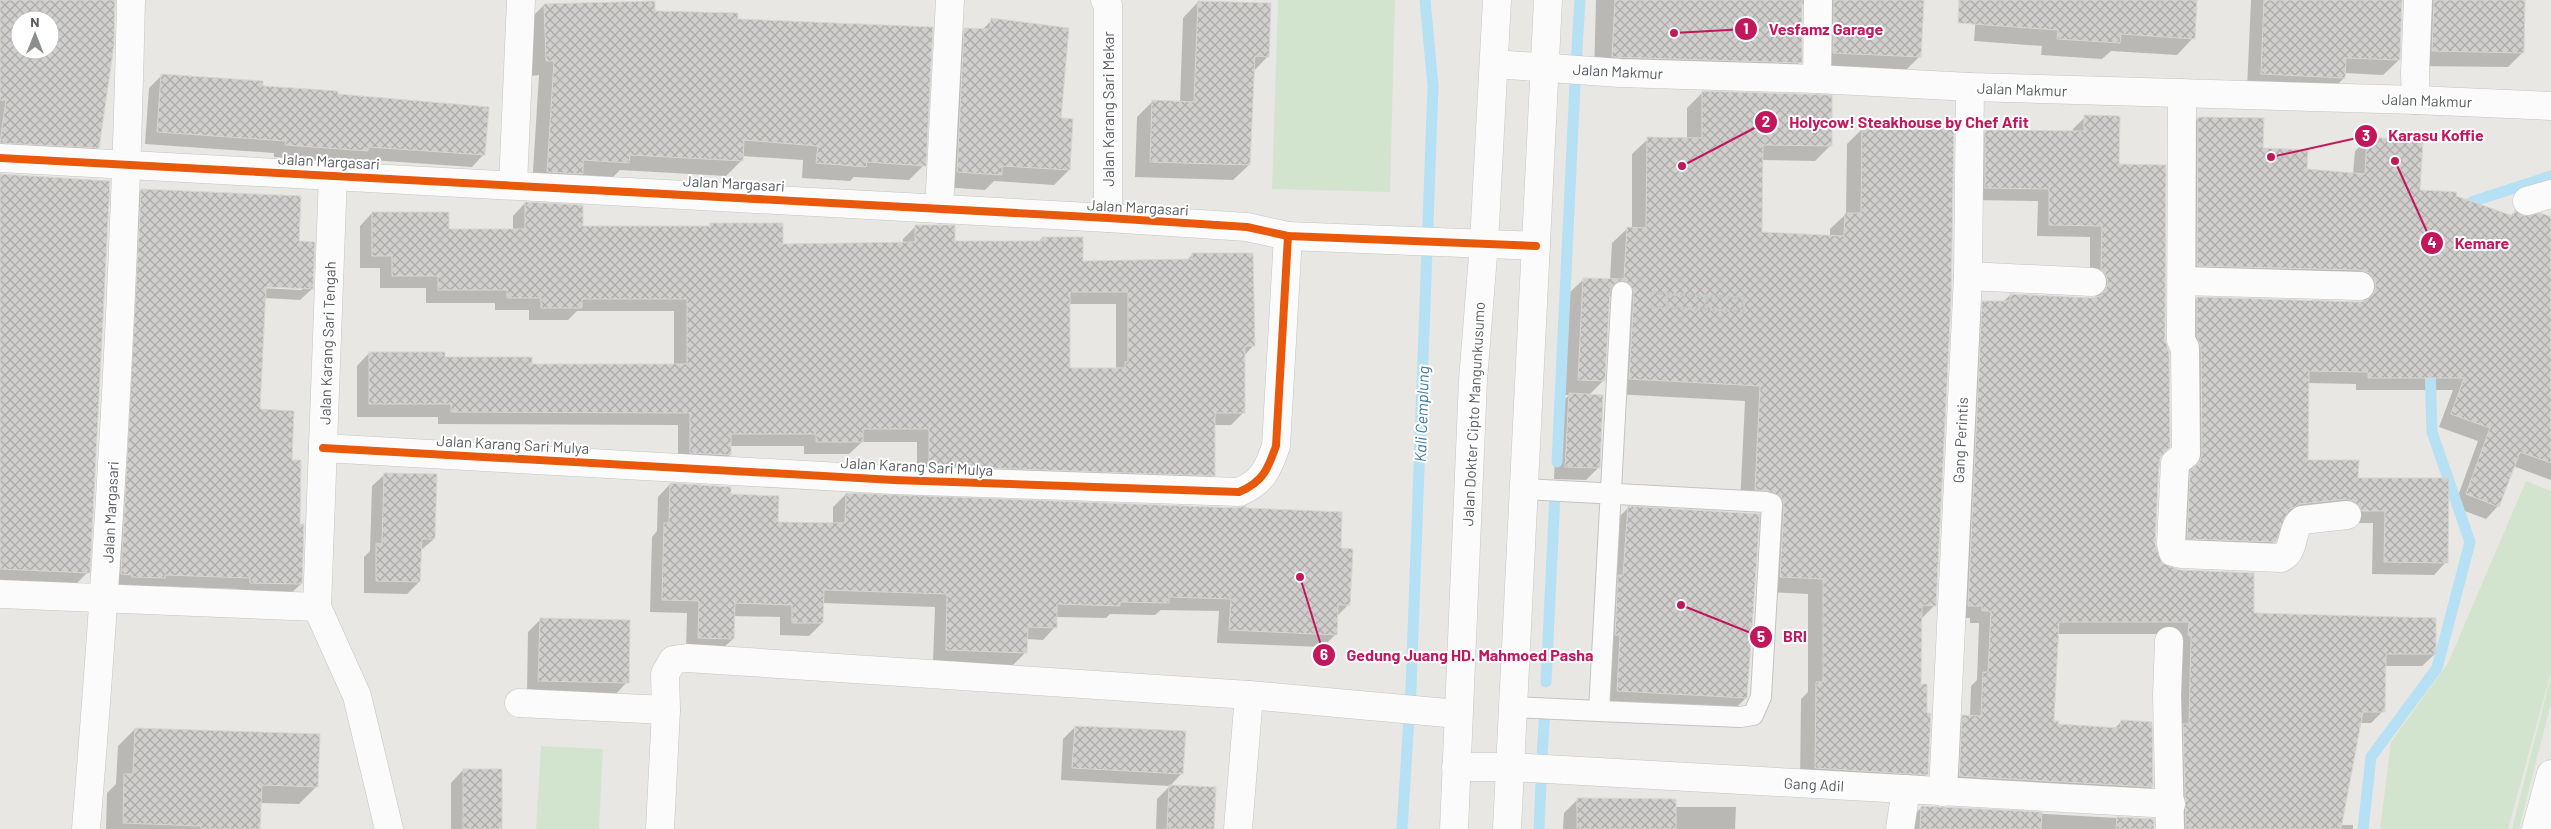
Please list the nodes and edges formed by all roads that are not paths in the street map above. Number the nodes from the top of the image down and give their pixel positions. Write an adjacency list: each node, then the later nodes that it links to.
1 (131, 0): 17 (street, Jalan Margasari)
2 (521, 0): 19 (street)
3 (950, 0): 20 (street)
4 (1105, 0): 21 (street, Jalan Karang Sari Mekar)
5 (1497, 0): 9 (street, Jalan Dokter Cipto Mangunkusumo)
6 (1548, 0): 10 (street)
7 (1818, 0): 11 (street)
8 (2418, 0): 14 (street)
9 (1494, 64): 10 (street, Jalan Makmur); 23 (street, Jalan Dokter Cipto Mangunkusumo)
10 (1545, 67): 11 (street, Jalan Makmur); 24 (street)
11 (1817, 79): 12 (street, Jalan Makmur)
12 (1970, 87): 13 (street, Jalan Makmur); 25 (street, Gang Perintis)
13 (2182, 93): 14 (street, Jalan Makmur); 26 (street)
14 (2416, 100): 15 (street, Jalan Makmur)
15 (2551, 106)
16 (0, 158): 17 (street, Jalan Margasari)
17 (128, 164): 18 (street, Jalan Margasari); 35 (street, Jalan Margasari)
18 (333, 175): 19 (street, Jalan Margasari); 30 (street, Jalan Karang Sari Tengah)
19 (513, 185): 20 (street, Jalan Margasari)
20 (940, 209): 21 (street, Jalan Margasari)
21 (1108, 218): 22 (street, Jalan Margasari)
22 (1288, 236): 23 (street, Jalan Margasari); 30 (street, Jalan Karang Sari Mulya)
23 (1474, 243): 24 (street, Jalan Margasari); 43 (street, Jalan Dokter Cipto Mangunkusumo)
24 (1536, 246): 31 (street)
25 (1968, 276): 27 (street); 48 (street, Gang Perintis)
26 (2182, 281): 28 (street); 33 (street)
27 (2092, 282)
28 (2360, 286)
29 (1622, 298): 32 (lane)
30 (323, 448): 36 (street, Jalan Karang Sari Tengah)
31 (1524, 489): 32 (lane); 40 (street)
32 (1611, 494): 42 (lane); 42 (lane)
33 (2347, 515)
34 (0, 594): 35 (street)
35 (105, 600): 36 (street); 50 (street, Jalan Margasari)
36 (316, 607): 51 (street, Jalan Karang Sari Tengah)
37 (2169, 641): 49 (street)
38 (1248, 695): 41 (street); 43 (street); 53 (street)
39 (519, 703): 41 (street)
40 (1513, 707): 42 (lane); 45 (street)
41 (666, 710): 52 (street)
42 (1599, 711)
43 (1458, 714): 44 (street, Jalan Dokter Cipto Mangunkusumo)
44 (1456, 766): 45 (street, Gang Adil); 54 (street, Jalan Dokter Cipto Mangunkusumo)
45 (1510, 766): 47 (street, Gang Adil); 55 (street)
46 (2551, 774): 57 (street)
47 (1906, 789): 48 (street, Gang Adil); 56 (street)
48 (1943, 792): 49 (street, Gang Adil)
49 (2170, 817)
50 (86, 829)
51 (389, 829)
52 (660, 829)
53 (1238, 829)
54 (1454, 829)
55 (1507, 829)
56 (1900, 829)
57 (2536, 829)

